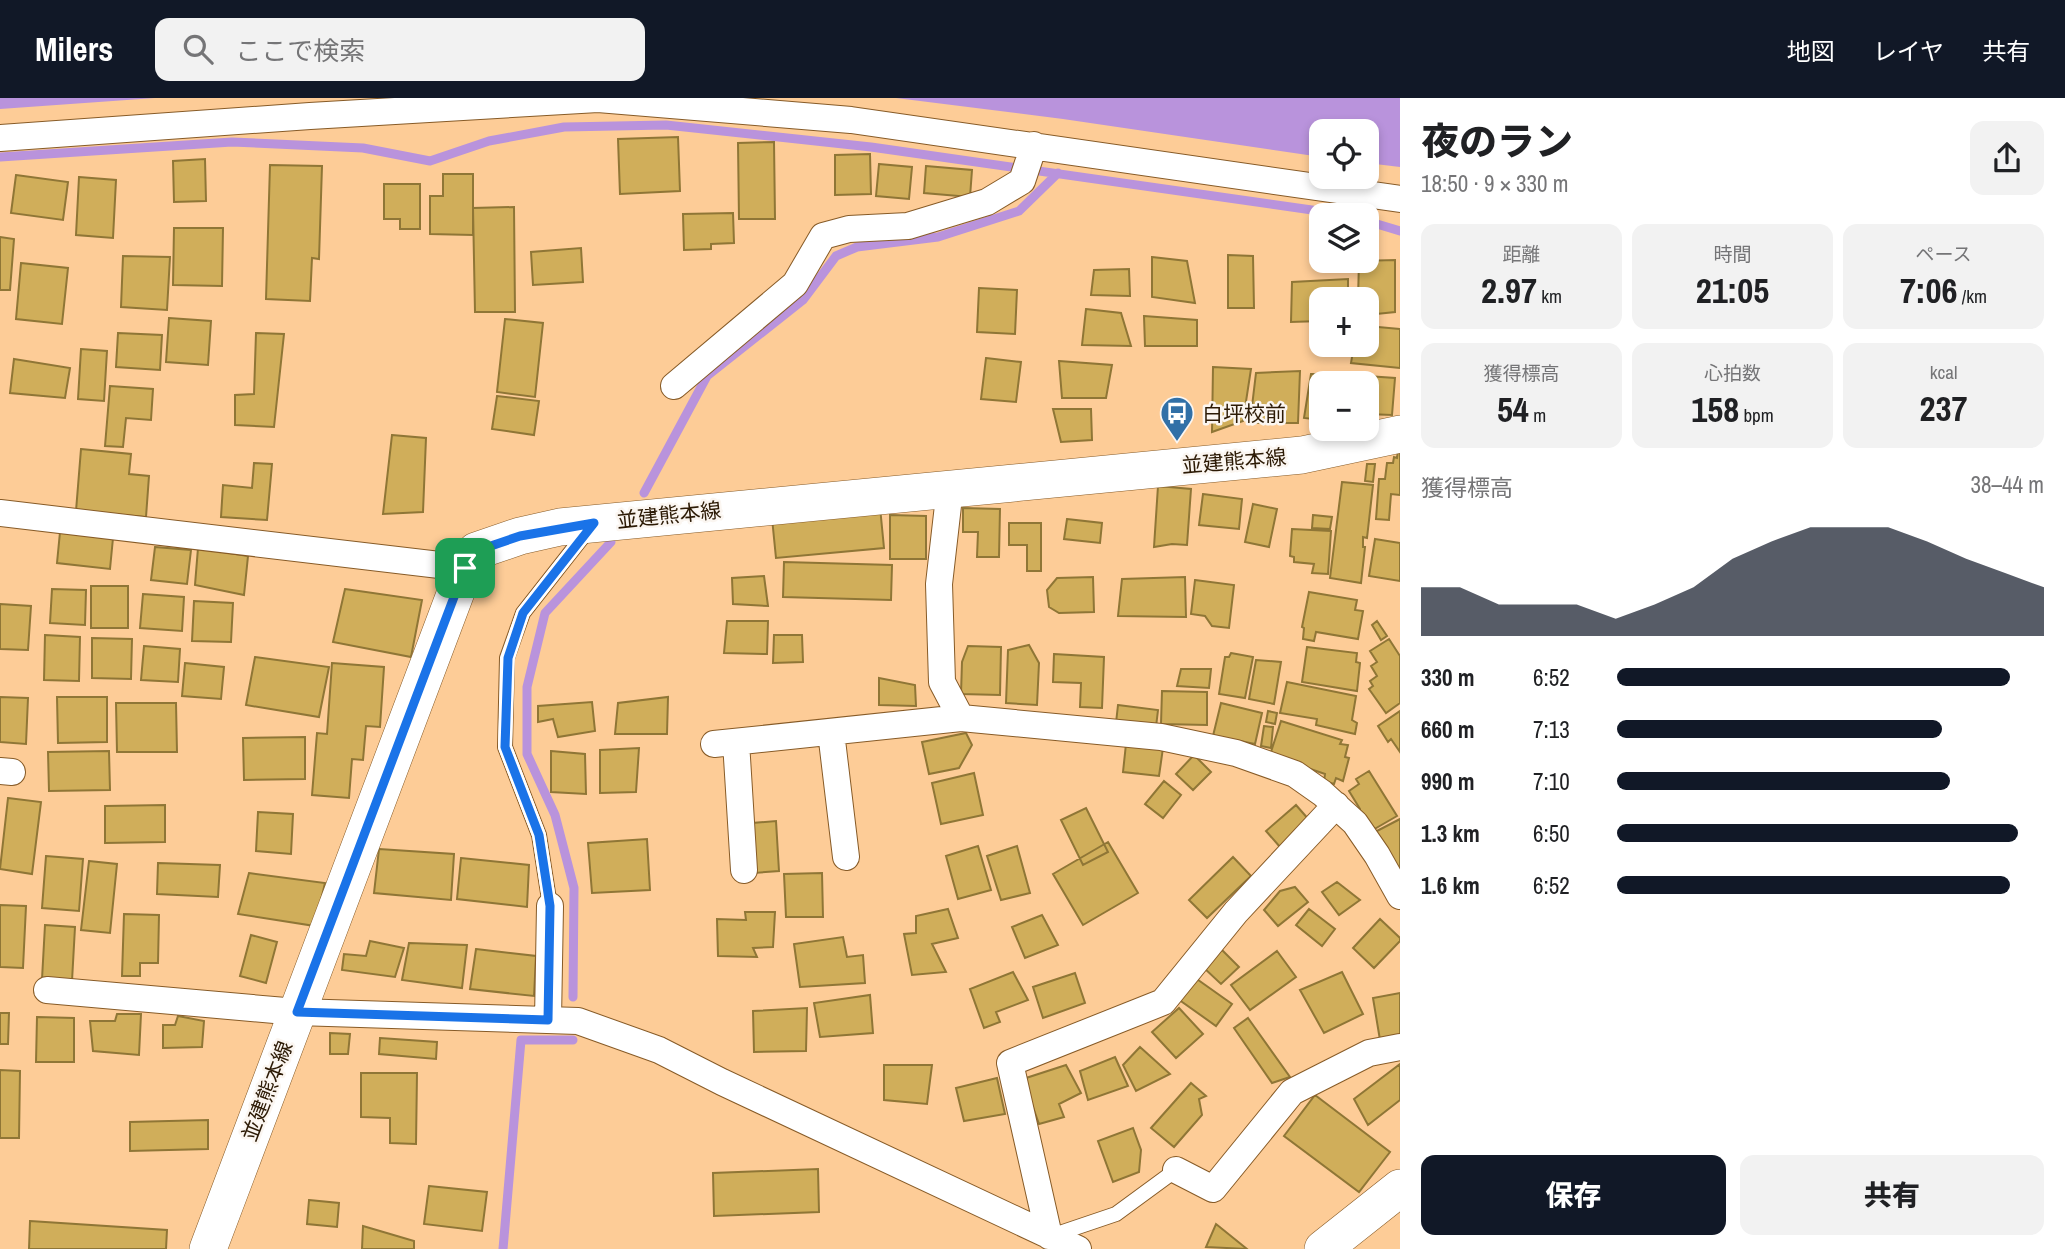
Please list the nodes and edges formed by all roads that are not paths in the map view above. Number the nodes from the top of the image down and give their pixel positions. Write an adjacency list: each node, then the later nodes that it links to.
1 (0, 138): 2 (street)
2 (1034, 145): 3 (street); 4 (street)
3 (1400, 199)
4 (674, 386)
5 (1400, 435): 6 (main road, 並建熊本線)
6 (950, 488): 8 (main road, 並建熊本線); 10 (street)
7 (0, 513): 9 (street)
8 (594, 523): 9 (main road, 並建熊本線); 16 (lane)
9 (465, 568): 18 (main road, 並建熊本線)
10 (961, 718): 11 (street); 12 (street)
11 (831, 732): 13 (street); 14 (street)
12 (1336, 805): 15 (street); 23 (street)
13 (846, 857)
14 (744, 870)
15 (1400, 896)
16 (550, 906): 19 (street)
17 (47, 990): 18 (street)
18 (297, 1012): 19 (street); 24 (main road, 並建熊本線)
19 (548, 1020): 23 (street)
20 (1400, 1047): 21 (street)
21 (1176, 1170): 23 (lane)
22 (1400, 1188): 26 (main road)
23 (1049, 1236): 25 (street)
24 (208, 1249)
25 (1078, 1249)
26 (1323, 1249)

